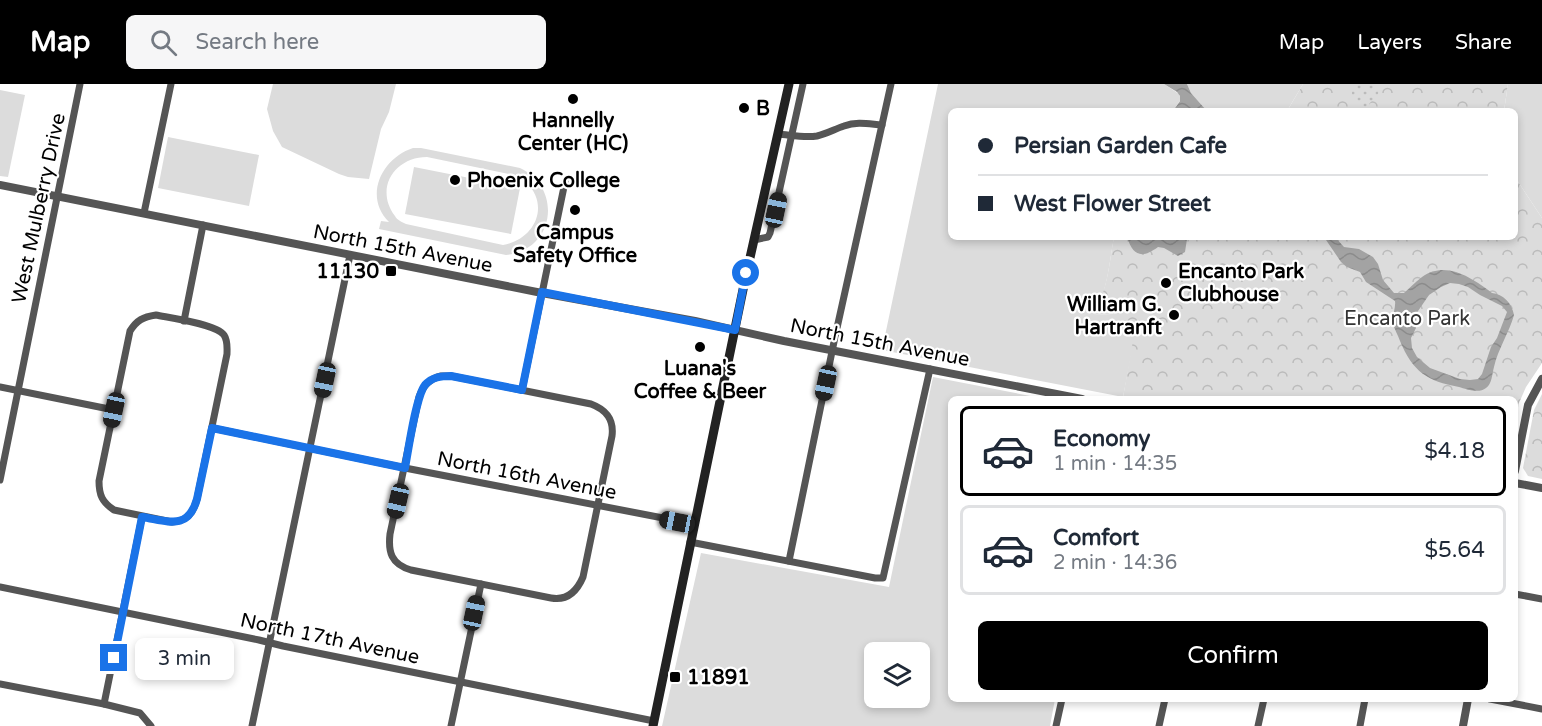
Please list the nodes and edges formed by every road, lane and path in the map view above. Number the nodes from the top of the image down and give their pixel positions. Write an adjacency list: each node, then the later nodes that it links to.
1 (80, 84): 11 (street, West Mulberry Drive)
2 (171, 84): 12 (street)
3 (789, 84): 7 (main road)
4 (803, 84): 8 (street)
5 (891, 84): 6 (street)
6 (882, 125): 8 (street); 19 (street)
7 (778, 134): 8 (street); 14 (main road)
8 (792, 136): 14 (street)
9 (566, 182): 16 (street)
10 (0, 185): 11 (street, North 15th Avenue)
11 (57, 196): 12 (street, North 15th Avenue); 23 (street, West Mulberry Drive)
12 (144, 213): 13 (street, North 15th Avenue)
13 (203, 225): 15 (street, North 15th Avenue); 17 (street)
14 (754, 240): 18 (main road)
15 (350, 255): 16 (street, North 15th Avenue); 28 (street)
16 (542, 292): 18 (street, North 15th Avenue); 24 (street)
17 (184, 321): 26 (street); 27 (street)
18 (735, 330): 19 (street, North 15th Avenue); 36 (main road)
19 (833, 350): 20 (street, North 15th Avenue); 38 (street)
20 (930, 369): 25 (street, North 15th Avenue); 38 (street)
21 (1542, 379): 29 (street)
22 (0, 387): 23 (street)
23 (18, 390): 26 (street); 31 (street, West Mulberry Drive)
24 (522, 390): 30 (street); 34 (street)
25 (1067, 396)
26 (114, 410): 35 (street)
27 (212, 428): 28 (street, North 16th Avenue); 35 (street)
28 (310, 449): 30 (street, North 16th Avenue); 44 (street)
29 (1518, 456)
30 (405, 468): 34 (street, North 16th Avenue); 39 (street)
31 (0, 480)
32 (1518, 484): 33 (street)
33 (1542, 488)
34 (597, 506): 36 (street, North 16th Avenue); 39 (street)
35 (142, 517): 43 (street)
36 (694, 524): 37 (main road)
37 (690, 542): 38 (street); 55 (main road)
38 (789, 561)
39 (481, 584): 45 (street)
40 (0, 587): 43 (street, North 17th Avenue)
41 (1518, 595): 42 (street)
42 (1542, 599)
43 (123, 612): 44 (street, North 17th Avenue); 53 (street)
44 (270, 642): 45 (street, North 17th Avenue); 57 (street)
45 (460, 682): 55 (street, North 17th Avenue); 58 (street)
46 (0, 684): 53 (street)
47 (1061, 702): 59 (street)
48 (1164, 702): 60 (street)
49 (1263, 702): 61 (street)
50 (1364, 702): 62 (street)
51 (1467, 702): 63 (street)
52 (1506, 702): 54 (street)
53 (104, 704): 56 (street)
54 (1542, 709)
55 (653, 723)
56 (151, 725)
57 (252, 726)
58 (451, 726)
59 (1056, 726)
60 (1160, 726)
61 (1258, 726)
62 (1360, 726)
63 (1463, 726)

